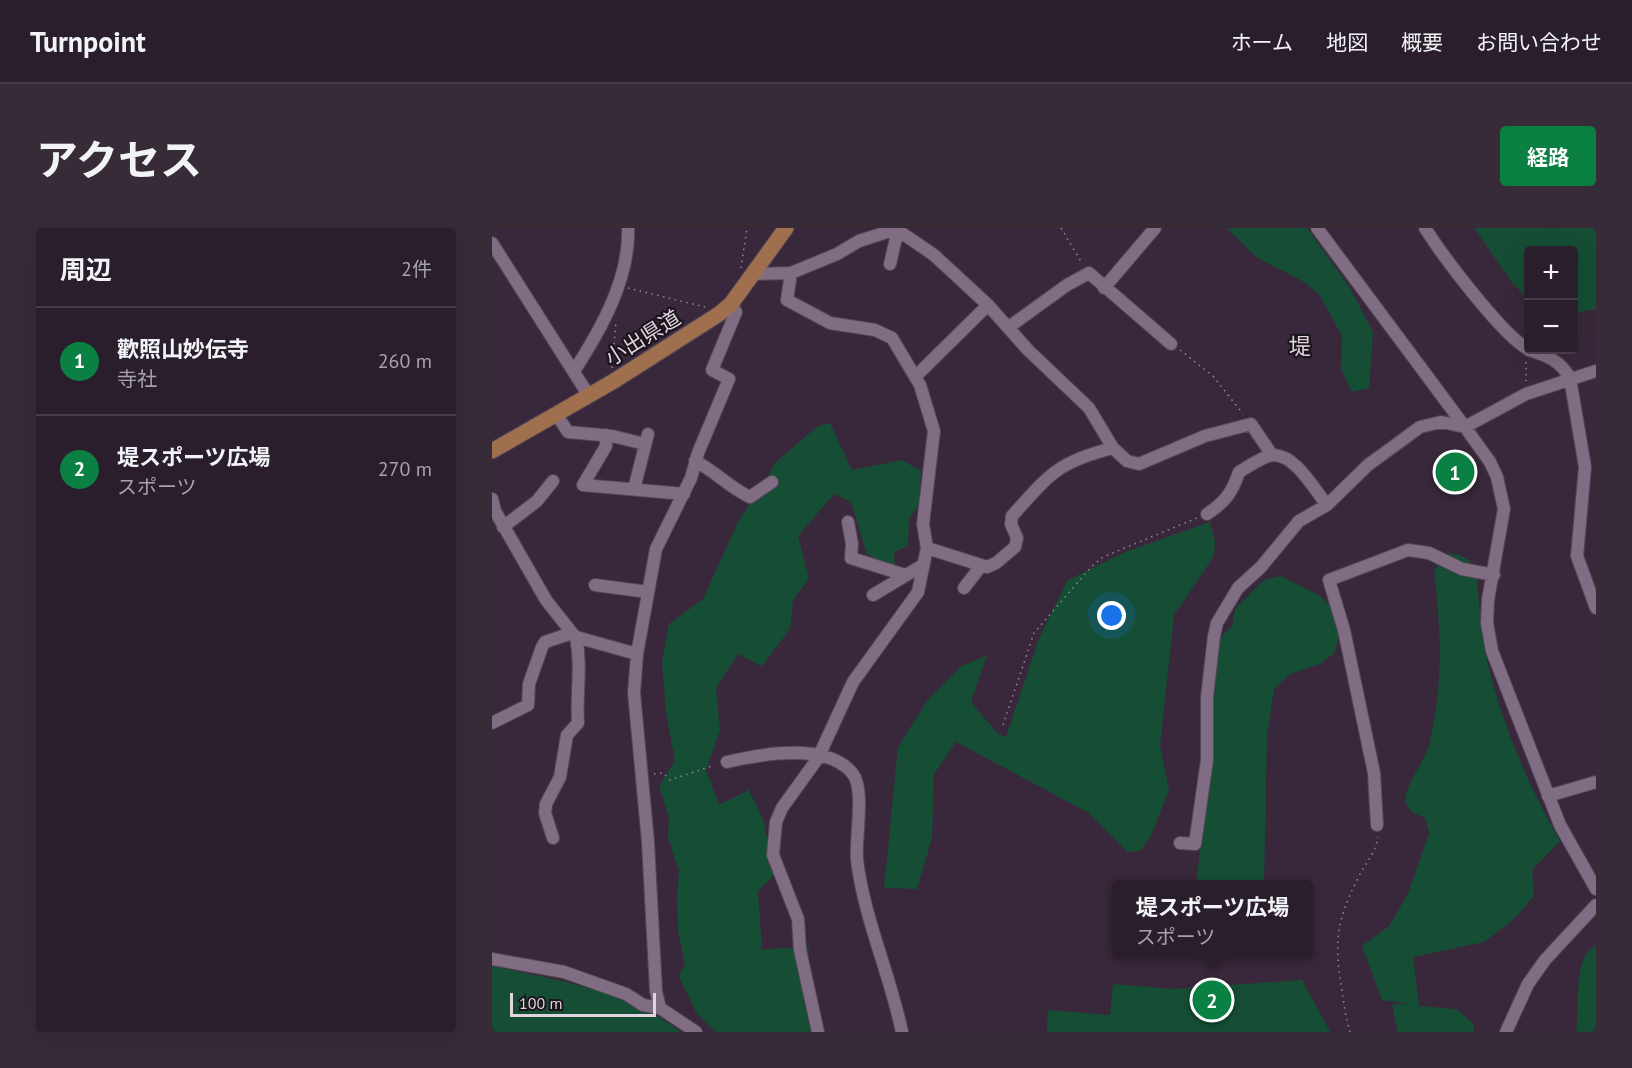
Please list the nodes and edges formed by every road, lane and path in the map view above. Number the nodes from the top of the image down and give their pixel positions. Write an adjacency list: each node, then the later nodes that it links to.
1 (628, 228): 16 (street)
2 (747, 228): 13 (path)
3 (786, 228): 13 (main road, 小出県道)
4 (1061, 228): 12 (path)
5 (1155, 228): 15 (street)
6 (1317, 228): 34 (street)
7 (1425, 228): 22 (street)
8 (896, 229): 10 (street); 11 (street); 18 (street)
9 (495, 253): 25 (street)
10 (890, 264)
11 (791, 273): 13 (street); 27 (street)
12 (1089, 273): 15 (street); 20 (street)
13 (749, 280): 17 (main road, 小出県道)
14 (624, 288): 19 (path)
15 (1104, 288): 21 (street)
16 (613, 300): 25 (street); 29 (path)
17 (731, 304): 19 (main road, 小出県道); 39 (street)
18 (988, 305): 20 (street); 27 (street)
19 (719, 314): 29 (main road, 小出県道)
20 (1009, 327): 36 (street)
21 (1171, 344): 33 (path)
22 (1524, 346)
23 (1528, 354): 30 (path)
24 (1542, 354): 28 (street)
25 (574, 371): 31 (street)
26 (1596, 371): 28 (street)
27 (916, 376): 49 (street)
28 (1570, 378): 30 (street); 58 (street)
29 (614, 381): 31 (main road, 小出県道)
30 (1526, 394): 34 (street)
31 (589, 396): 32 (main road, 小出県道)
32 (556, 414): 35 (street); 37 (main road, 小出県道)
33 (1251, 424): 36 (street); 38 (street)
34 (1465, 427): 45 (street); 53 (street)
35 (606, 435): 42 (street); 42 (street)
36 (1113, 448): 51 (street)
37 (492, 451)
38 (1272, 455): 45 (street); 46 (street)
39 (695, 461): 41 (street); 43 (street)
40 (553, 481): 48 (street)
41 (772, 482)
42 (634, 489): 43 (street)
43 (684, 494): 56 (street)
44 (492, 499): 48 (street)
45 (1327, 505): 70 (street)
46 (1207, 514): 62 (path)
47 (848, 522): 52 (street)
48 (503, 527): 59 (street)
49 (927, 548): 50 (street); 51 (street)
50 (923, 565): 52 (street); 63 (street)
51 (981, 566): 55 (street)
52 (905, 575): 57 (street)
53 (1494, 575): 67 (street); 68 (street)
54 (595, 585): 56 (street)
55 (964, 588)
56 (648, 592): 60 (street)
57 (873, 595)
58 (1596, 608)
59 (574, 635): 60 (street); 61 (street); 69 (street)
60 (637, 654): 65 (street)
61 (492, 723)
62 (1003, 725)
63 (820, 754): 64 (street); 76 (street); 77 (street)
64 (727, 762): 65 (path)
65 (641, 774): 74 (street)
66 (1596, 782): 67 (street)
67 (1548, 796): 71 (street)
68 (1377, 825): 78 (path)
69 (553, 838)
70 (1180, 843)
71 (1596, 889)
72 (1596, 905): 79 (street)
73 (492, 959): 74 (street)
74 (660, 1008): 75 (street)
75 (696, 1032)
76 (818, 1032)
77 (902, 1032)
78 (1350, 1032)
79 (1506, 1032)

